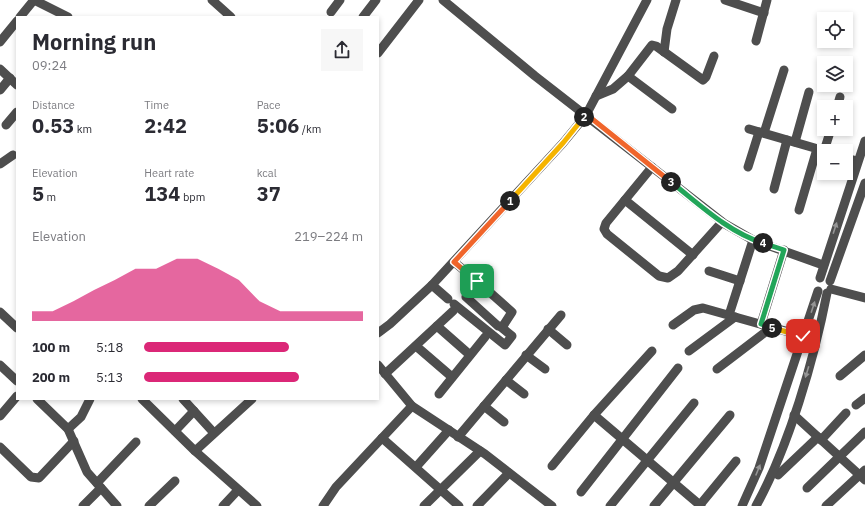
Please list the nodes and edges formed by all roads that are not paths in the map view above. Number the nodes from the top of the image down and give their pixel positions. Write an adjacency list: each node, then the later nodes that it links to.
1 (34, 0): 14 (street); 15 (street)
2 (340, 0): 12 (street)
3 (376, 0): 17 (street)
4 (419, 0): 21 (street)
5 (444, 0): 36 (street)
6 (647, 0): 31 (street)
7 (676, 0): 22 (street)
8 (725, 0): 11 (street)
9 (767, 0): 13 (street)
10 (218, 2): 16 (street)
11 (740, 2): 13 (street)
12 (330, 12)
13 (764, 13): 19 (street)
14 (21, 16)
15 (66, 16)
16 (230, 16)
17 (364, 16)
18 (16, 22): 20 (street)
19 (756, 41)
20 (0, 42)
21 (379, 52)
22 (664, 52): 23 (street); 26 (street)
23 (714, 56)
24 (0, 70): 27 (street)
25 (784, 70): 39 (street)
26 (628, 76): 31 (street); 34 (street)
27 (10, 78): 28 (street); 29 (street)
28 (16, 84)
29 (0, 90)
30 (809, 92): 40 (street)
31 (596, 96): 36 (street)
32 (840, 97): 33 (street)
33 (839, 100)
34 (672, 109)
35 (16, 113): 37 (street)
36 (586, 114): 48 (street); 58 (street)
37 (6, 124)
38 (749, 129): 39 (street)
39 (761, 133): 40 (street); 49 (street)
40 (791, 141): 42 (street); 51 (street)
41 (865, 141): 45 (street)
42 (817, 149)
43 (13, 155): 47 (street)
44 (853, 160): 45 (street)
45 (857, 161): 59 (street, one-way to 45)
46 (817, 163): 53 (street)
47 (0, 164)
48 (652, 167): 52 (street); 54 (street)
49 (748, 167)
50 (865, 183): 65 (street)
51 (774, 189)
52 (625, 200): 57 (street); 57 (street)
53 (799, 210)
54 (722, 222): 55 (street); 57 (street)
55 (753, 240): 56 (street); 63 (street)
56 (784, 250): 59 (street); 71 (street)
57 (693, 255)
58 (454, 262): 62 (street); 64 (street)
59 (823, 265): 61 (street)
60 (709, 271): 63 (street)
61 (820, 278): 65 (street); 65 (street)
62 (477, 281): 75 (street); 75 (street)
63 (740, 281): 70 (street)
64 (432, 285): 67 (street); 78 (street)
65 (826, 289): 66 (street); 79 (street, one-way to 65); 114 (street, one-way to 114)
66 (865, 298)
67 (452, 305): 73 (street); 75 (street)
68 (0, 312): 74 (street)
69 (561, 315): 77 (street)
70 (732, 316): 71 (street); 72 (street); 83 (street)
71 (761, 324): 76 (street)
72 (673, 325)
73 (437, 326): 82 (street); 85 (street)
74 (16, 327)
75 (501, 327)
76 (772, 328): 79 (street); 91 (street)
77 (548, 329): 81 (street); 86 (street)
78 (379, 332)
79 (803, 336): 161 (street, one-way to 79)
80 (485, 337): 85 (street)
81 (567, 345)
82 (416, 346): 93 (street); 96 (street)
83 (689, 351)
84 (652, 352): 116 (street)
85 (470, 355): 96 (street)
86 (526, 355): 92 (street); 97 (street)
87 (865, 355): 95 (street)
88 (0, 365): 94 (street)
89 (379, 366): 93 (street)
90 (678, 368): 126 (street)
91 (717, 369)
92 (545, 370)
93 (385, 374): 109 (street)
94 (15, 375)
95 (840, 376)
96 (452, 377): 98 (street)
97 (506, 380): 99 (street); 110 (street)
98 (439, 394)
99 (524, 394)
100 (16, 397): 115 (street)
101 (865, 398): 108 (street)
102 (38, 400): 118 (street)
103 (90, 400): 118 (street)
104 (143, 400): 120 (street)
105 (184, 400): 111 (street)
106 (251, 400): 122 (street)
107 (694, 404): 133 (street)
108 (856, 405)
109 (412, 406): 119 (street); 124 (street)
110 (484, 406): 117 (street); 123 (street)
111 (194, 411): 120 (street); 122 (street)
112 (846, 413): 125 (street)
113 (730, 415): 141 (street)
114 (794, 415): 125 (street); 147 (street)
115 (0, 416)
116 (594, 416): 126 (street); 135 (street)
117 (504, 422)
118 (68, 429): 127 (street)
119 (449, 430): 123 (street); 136 (street)
120 (175, 432): 130 (street)
121 (865, 432): 132 (street)
122 (214, 433): 130 (street)
123 (458, 437): 131 (street)
124 (382, 438): 136 (street); 153 (street)
125 (819, 439): 132 (street); 138 (street)
126 (622, 440): 133 (street); 146 (street)
127 (74, 441): 129 (street); 142 (street)
128 (136, 442): 142 (street)
129 (0, 447)
130 (195, 451): 144 (street)
131 (480, 451): 137 (street); 145 (street)
132 (839, 457): 139 (street); 143 (street)
133 (647, 460): 141 (street); 158 (street)
134 (736, 461): 160 (street)
135 (552, 466)
136 (416, 467): 145 (street)
137 (509, 473): 156 (street); 157 (street)
138 (778, 475)
139 (863, 475): 162 (street)
140 (174, 481): 150 (street)
141 (673, 483): 159 (street); 160 (street)
142 (99, 486): 148 (street); 149 (street)
143 (807, 488)
144 (238, 490): 151 (street); 152 (street)
145 (441, 490): 154 (street); 155 (street)
146 (581, 492)
147 (760, 504)
148 (83, 506)
149 (117, 506)
150 (149, 506)
151 (223, 506)
152 (257, 506)
153 (322, 506)
154 (424, 506)
155 (459, 506)
156 (477, 506)
157 (552, 506)
158 (610, 506)
159 (654, 506)
160 (700, 506)
161 (742, 506)
162 (826, 506)

